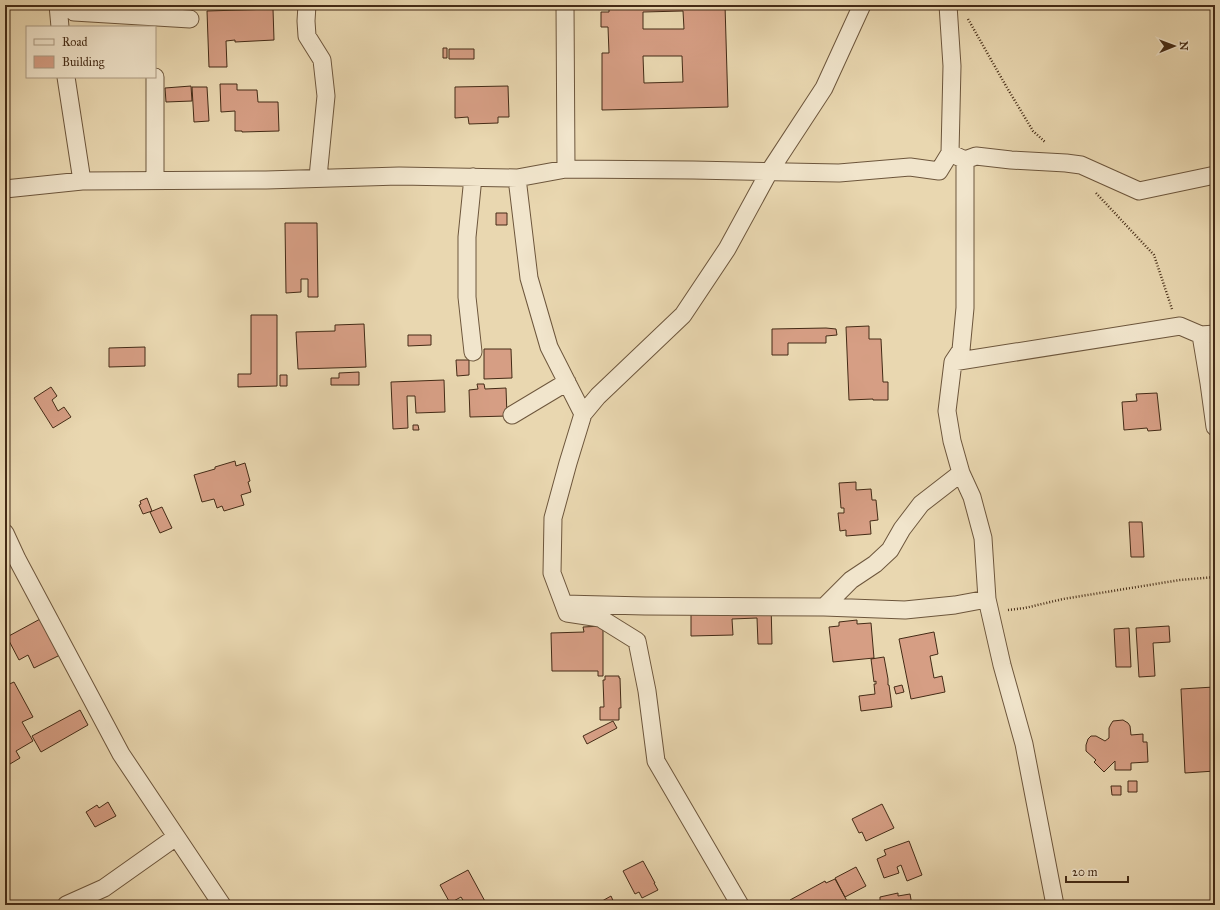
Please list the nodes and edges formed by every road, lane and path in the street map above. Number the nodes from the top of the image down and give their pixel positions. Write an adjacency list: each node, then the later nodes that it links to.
1 (58, 5): 10 (street)
2 (307, 5): 18 (street)
3 (566, 5): 15 (street)
4 (862, 5): 16 (street)
5 (948, 5): 13 (street)
6 (74, 12): 9 (street)
7 (965, 13): 14 (path)
8 (190, 19): 9 (street)
9 (155, 22)
10 (60, 26)
11 (66, 78): 22 (street)
12 (155, 78): 21 (street)
13 (958, 156): 14 (street); 16 (street); 28 (street)
14 (1066, 162): 17 (street)
15 (566, 169): 16 (street); 20 (street)
16 (769, 172): 30 (street)
17 (1215, 174)
18 (318, 177): 19 (street); 21 (street)
19 (473, 177): 20 (street); 27 (street)
20 (517, 178): 29 (street)
21 (155, 180): 22 (street)
22 (82, 181): 23 (street)
23 (5, 189)
24 (1092, 189): 25 (path)
25 (1180, 326): 26 (street); 28 (street)
26 (1208, 334): 32 (street)
27 (472, 352)
28 (953, 362): 33 (street)
29 (567, 382): 30 (street); 31 (street)
30 (583, 414): 36 (street)
31 (512, 415)
32 (1215, 427)
33 (961, 472): 37 (street); 38 (street)
34 (5, 533): 39 (street)
35 (1215, 577): 37 (path)
36 (564, 604): 38 (street); 42 (street)
37 (989, 606): 38 (street); 43 (street)
38 (824, 607)
39 (176, 837): 40 (street); 41 (street)
40 (66, 905)
41 (222, 905)
42 (740, 905)
43 (1055, 905)

